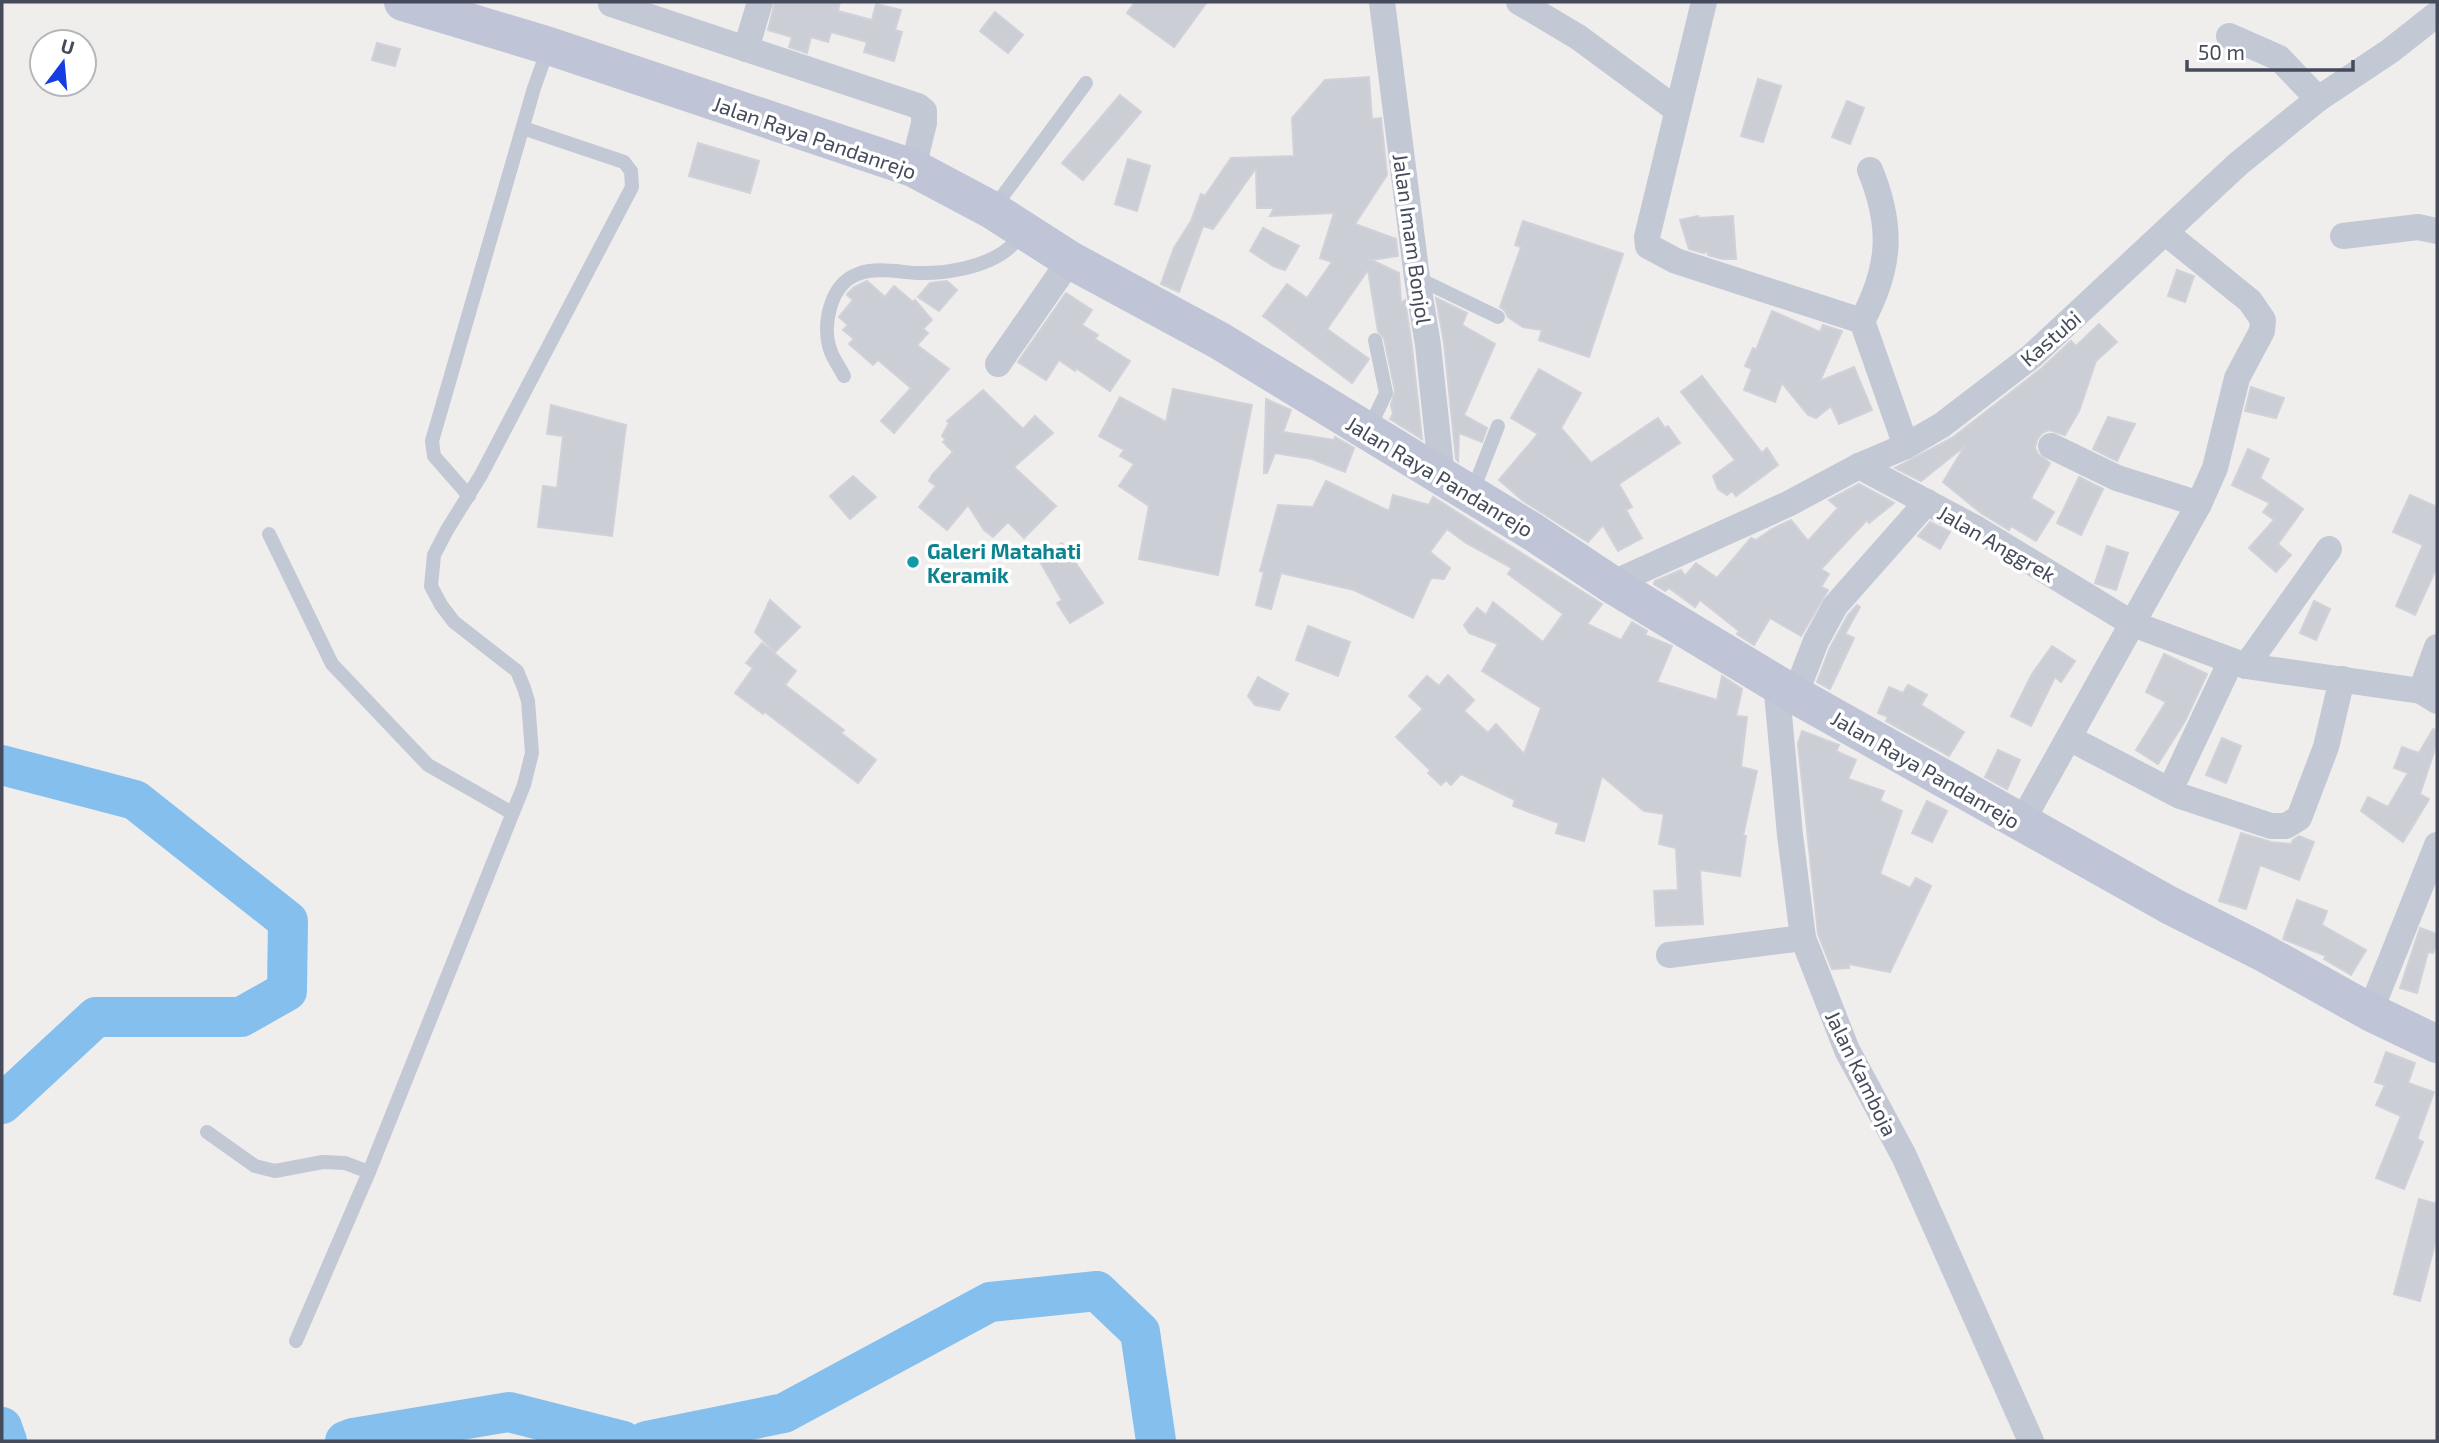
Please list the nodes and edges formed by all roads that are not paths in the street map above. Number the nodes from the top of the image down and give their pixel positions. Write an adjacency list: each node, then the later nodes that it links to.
1 (403, 2): 10 (main road, Jalan Raya Pandanrejo)
2 (761, 2): 11 (street)
3 (1382, 2): 24 (street, Jalan Imam Bonjol)
4 (1519, 2): 14 (street)
5 (1704, 2): 14 (street)
6 (2429, 2): 8 (street)
7 (611, 4): 11 (street)
8 (2437, 13): 13 (street, Kastubi)
9 (2229, 36): 13 (street)
10 (549, 46): 15 (lane); 16 (main road, Jalan Raya Pandanrejo)
11 (746, 50): 16 (street)
12 (1086, 83): 18 (lane)
13 (2318, 99): 21 (street, Kastubi)
14 (1677, 110): 26 (street)
15 (523, 128): 36 (lane); 36 (lane)
16 (913, 168): 18 (main road, Jalan Raya Pandanrejo)
17 (1870, 170): 26 (street)
18 (992, 210): 19 (main road, Jalan Raya Pandanrejo)
19 (1025, 231): 23 (main road, Jalan Raya Pandanrejo); 29 (lane)
20 (2437, 231): 22 (street)
21 (2166, 233): 32 (street, Kastubi); 38 (street)
22 (2343, 236)
23 (1070, 260): 28 (street); 31 (main road, Jalan Raya Pandanrejo)
24 (1417, 278): 25 (lane); 35 (street, Jalan Imam Bonjol)
25 (1498, 317)
26 (1862, 321): 32 (street)
27 (1374, 340): 31 (lane)
28 (998, 364)
29 (844, 376)
30 (1498, 426): 35 (lane)
31 (1367, 432): 35 (main road, Jalan Raya Pandanrejo)
32 (1906, 446): 34 (street, Kastubi)
33 (2051, 446): 38 (street)
34 (1858, 466): 37 (street, Jalan Anggrek); 41 (street, Kastubi)
35 (1456, 486): 41 (main road, Jalan Raya Pandanrejo)
36 (469, 496): 50 (lane)
37 (1927, 502): 42 (street, Jalan Anggrek); 46 (street)
38 (2199, 504): 42 (street)
39 (268, 534): 50 (lane)
40 (2329, 549): 44 (street)
41 (1611, 584): 46 (main road, Jalan Raya Pandanrejo)
42 (2133, 624): 44 (street, Jalan Anggrek); 48 (street)
43 (2437, 647): 47 (street)
44 (2239, 664): 45 (street, Jalan Anggrek); 49 (street)
45 (2342, 679): 47 (street, Jalan Anggrek); 49 (street)
46 (1786, 689): 51 (main road, Jalan Raya Pandanrejo); 53 (street, Jalan Kamboja)
47 (2429, 696)
48 (2069, 738): 49 (street); 51 (street)
49 (2170, 790)
50 (512, 813): 58 (lane)
51 (2021, 823): 55 (main road, Jalan Raya Pandanrejo)
52 (2437, 845): 55 (street)
53 (1803, 937): 54 (street); 60 (street, Jalan Kamboja)
54 (1669, 956)
55 (2370, 1012): 56 (main road, Jalan Raya Pandanrejo)
56 (2437, 1044)
57 (207, 1132): 58 (lane)
58 (369, 1172): 59 (lane)
59 (296, 1341)
60 (2031, 1441)

